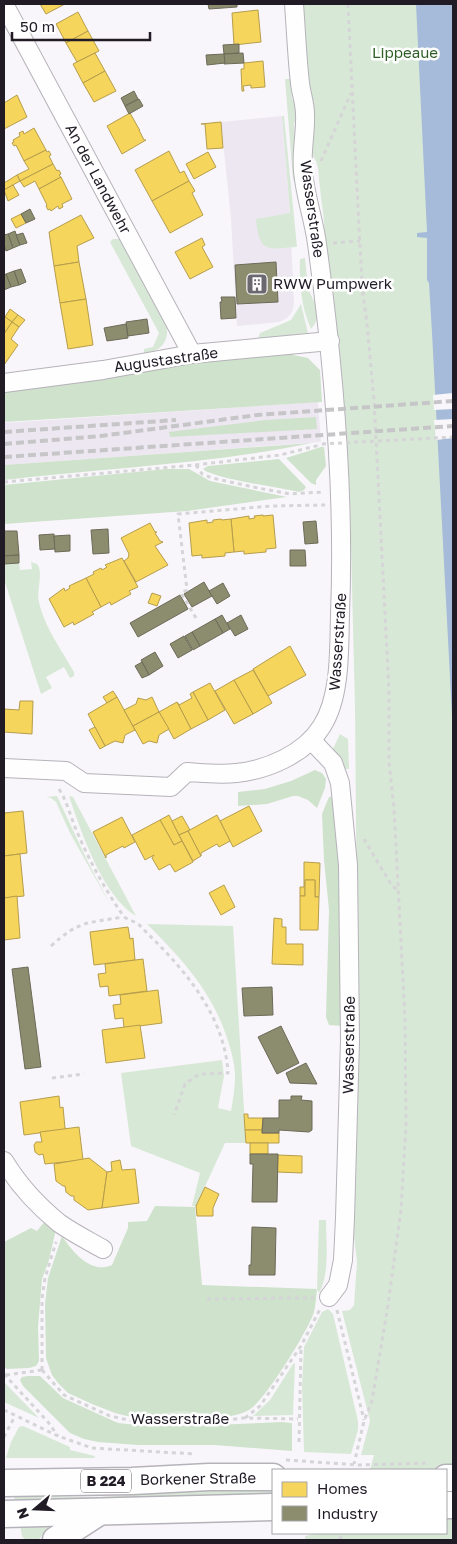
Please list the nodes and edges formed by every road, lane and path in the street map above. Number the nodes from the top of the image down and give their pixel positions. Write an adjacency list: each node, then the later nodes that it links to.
1 (4, 4): 9 (street, An der Landwehr)
2 (294, 4): 5 (street, Wasserstraße)
3 (348, 4): 4 (path)
4 (352, 90): 5 (path); 6 (path)
5 (305, 183): 7 (street, Wasserstraße)
6 (360, 241): 7 (path); 20 (path)
7 (317, 244): 8 (street, Wasserstraße)
8 (330, 341): 9 (street, Augustastraße); 14 (street, Wasserstraße)
9 (192, 354): 10 (street, Augustastraße)
10 (4, 383)
11 (453, 437): 12 (path, bridge)
12 (195, 465): 13 (path); 14 (path)
13 (4, 482)
14 (340, 498): 15 (path); 16 (street, Wasserstraße)
15 (196, 618)
16 (311, 740): 18 (street); 29 (street, Wasserstraße)
17 (4, 768): 18 (street)
18 (58, 771): 21 (path)
19 (363, 838): 20 (path)
20 (398, 890): 38 (path)
21 (124, 917): 22 (path); 25 (path)
22 (51, 946)
23 (84, 1074): 24 (path)
24 (52, 1078)
25 (174, 1115)
26 (4, 1161): 27 (street)
27 (60, 1223): 28 (street); 32 (path)
28 (103, 1249)
29 (329, 1297): 30 (path); 31 (path, Wasserstraße); 38 (path)
30 (207, 1299)
31 (301, 1346): 36 (path, Wasserstraße); 37 (path, Wasserstraße)
32 (42, 1370): 33 (path); 36 (path, Wasserstraße)
33 (4, 1375): 35 (path)
34 (4, 1410): 35 (path)
35 (15, 1416): 39 (path)
36 (244, 1418): 37 (path, Wasserstraße)
37 (298, 1419): 40 (path, Wasserstraße)
38 (364, 1421): 41 (path)
39 (4, 1437)
40 (299, 1442)
41 (405, 1469)
42 (272, 1477): 43 (main road, Borkener Straße / B 224)
43 (4, 1483)
44 (272, 1507): 45 (main road, Borkener Straße / B 224)
45 (100, 1512): 46 (main road, Borkener Straße / B 224); 47 (main road, B 224)
46 (4, 1514)
47 (56, 1540)

